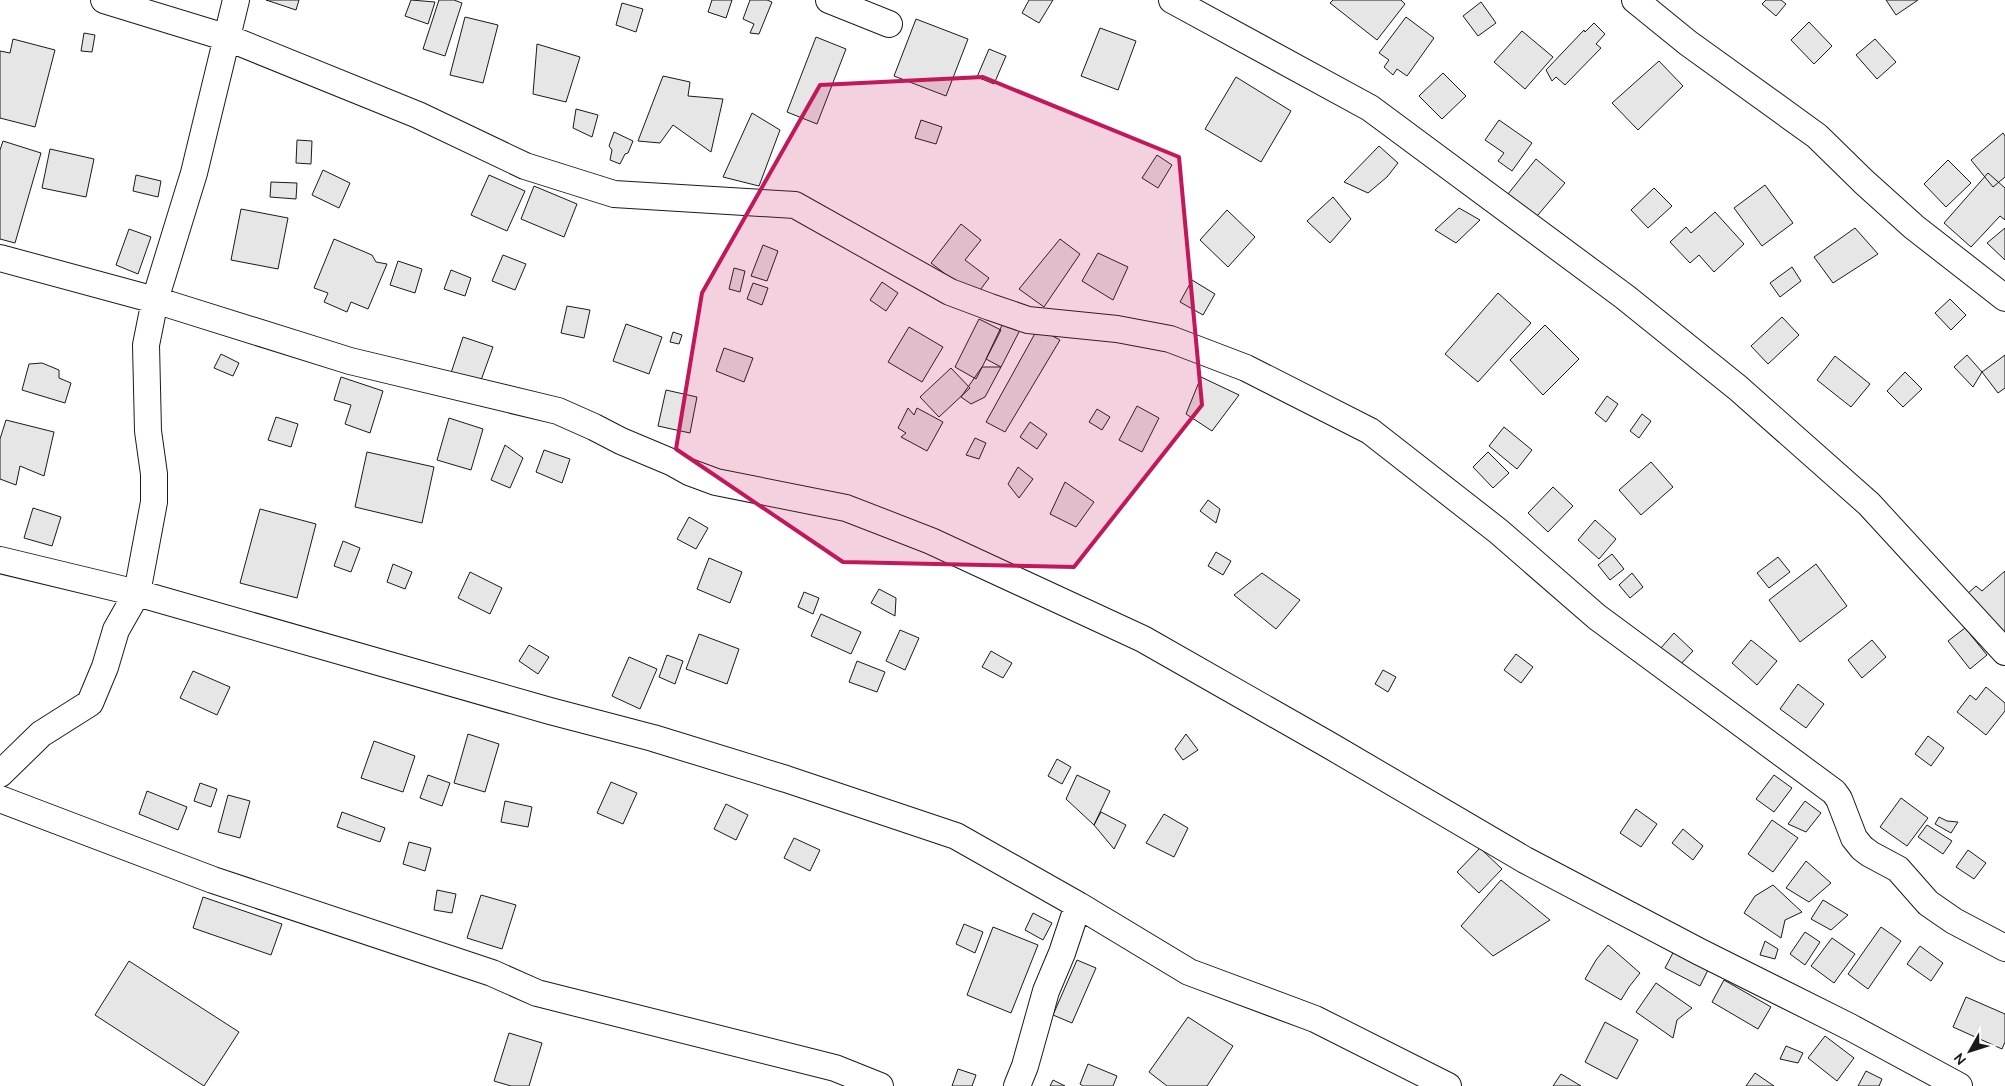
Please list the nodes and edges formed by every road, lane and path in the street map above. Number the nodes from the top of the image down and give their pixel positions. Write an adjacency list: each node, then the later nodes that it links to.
1 (104, 0): 7 (street)
2 (236, 0): 7 (street)
3 (829, 0): 6 (street)
4 (1172, 0): 13 (street)
5 (1635, 0): 9 (street)
6 (889, 24)
7 (228, 38): 10 (street); 17 (street)
8 (0, 258): 10 (street)
9 (2005, 298)
10 (155, 300): 12 (street); 21 (street)
11 (0, 560): 12 (street)
12 (137, 593): 14 (street); 16 (street)
13 (2005, 652)
14 (0, 774)
15 (0, 799): 18 (street)
16 (1078, 905): 19 (street); 20 (street)
17 (2005, 948)
18 (880, 1086)
19 (1017, 1086)
20 (1448, 1086)
21 (1959, 1086)

